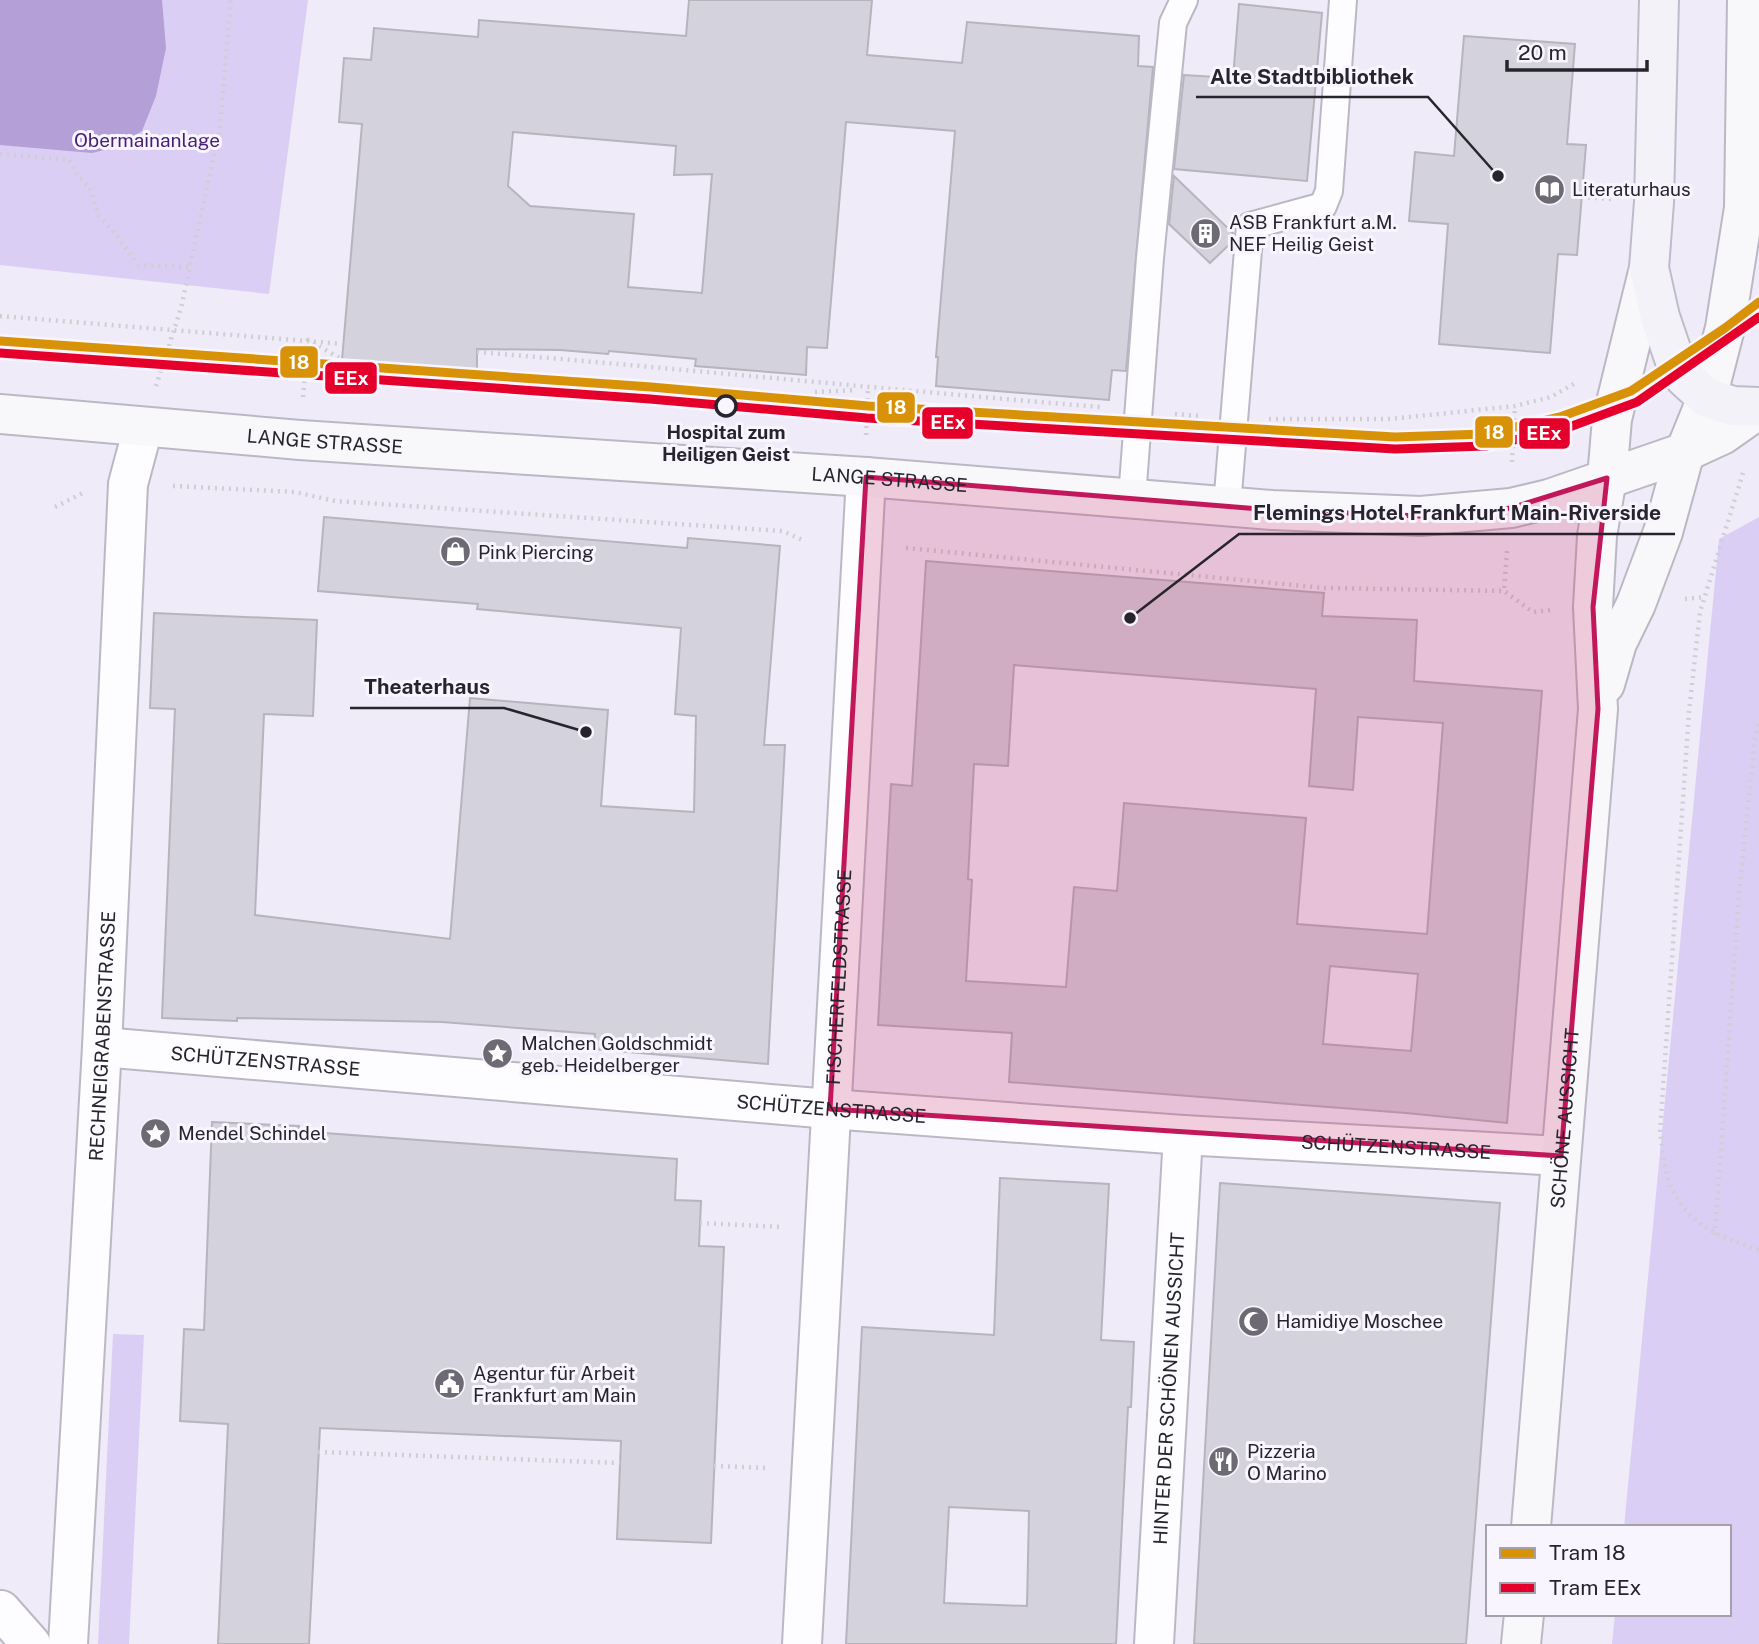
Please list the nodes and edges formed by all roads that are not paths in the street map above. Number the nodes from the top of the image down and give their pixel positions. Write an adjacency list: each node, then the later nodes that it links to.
1 (1184, 0): 13 (lane)
2 (1343, 0): 14 (lane)
3 (1659, 0): 5 (main road)
4 (1747, 0): 6 (main road, SCHÖNE AUSSICHT)
5 (1649, 268): 6 (main road); 12 (main road, SCHÖNE AUSSICHT)
6 (1707, 398): 7 (main road); 10 (main road, SCHÖNE AUSSICHT)
7 (1759, 408): 10 (main road, LANGE STRASSE)
8 (0, 414): 9 (main road, LANGE STRASSE)
9 (143, 428): 11 (main road, LANGE STRASSE); 16 (street, RECHNEIGRABENSTRASSE)
10 (1685, 452): 12 (main road, LANGE STRASSE); 15 (main road, SCHÖNE AUSSICHT)
11 (866, 460): 13 (main road, LANGE STRASSE); 17 (street, FISCHERFELDSTRASSE)
12 (1607, 478): 14 (main road, LANGE STRASSE); 15 (main road, SCHÖNE AUSSICHT)
13 (1132, 498): 14 (main road, LANGE STRASSE)
14 (1227, 506)
15 (1598, 709): 19 (main road, SCHÖNE AUSSICHT)
16 (102, 1047): 17 (street, SCHÜTZENSTRASSE); 24 (street, RECHNEIGRABENSTRASSE)
17 (830, 1109): 18 (street, SCHÜTZENSTRASSE); 25 (street, FISCHERFELDSTRASSE)
18 (1183, 1135): 19 (street, SCHÜTZENSTRASSE); 26 (street, HINTER DER SCHÖNEN AUSSICHT)
19 (1561, 1156): 20 (main road, SCHÖNE AUSSICHT)
20 (1531, 1525)
21 (1, 1609): 23 (street)
22 (1524, 1616): 27 (main road)
23 (31, 1644)
24 (68, 1644)
25 (802, 1644)
26 (1154, 1644)
27 (1521, 1644)

